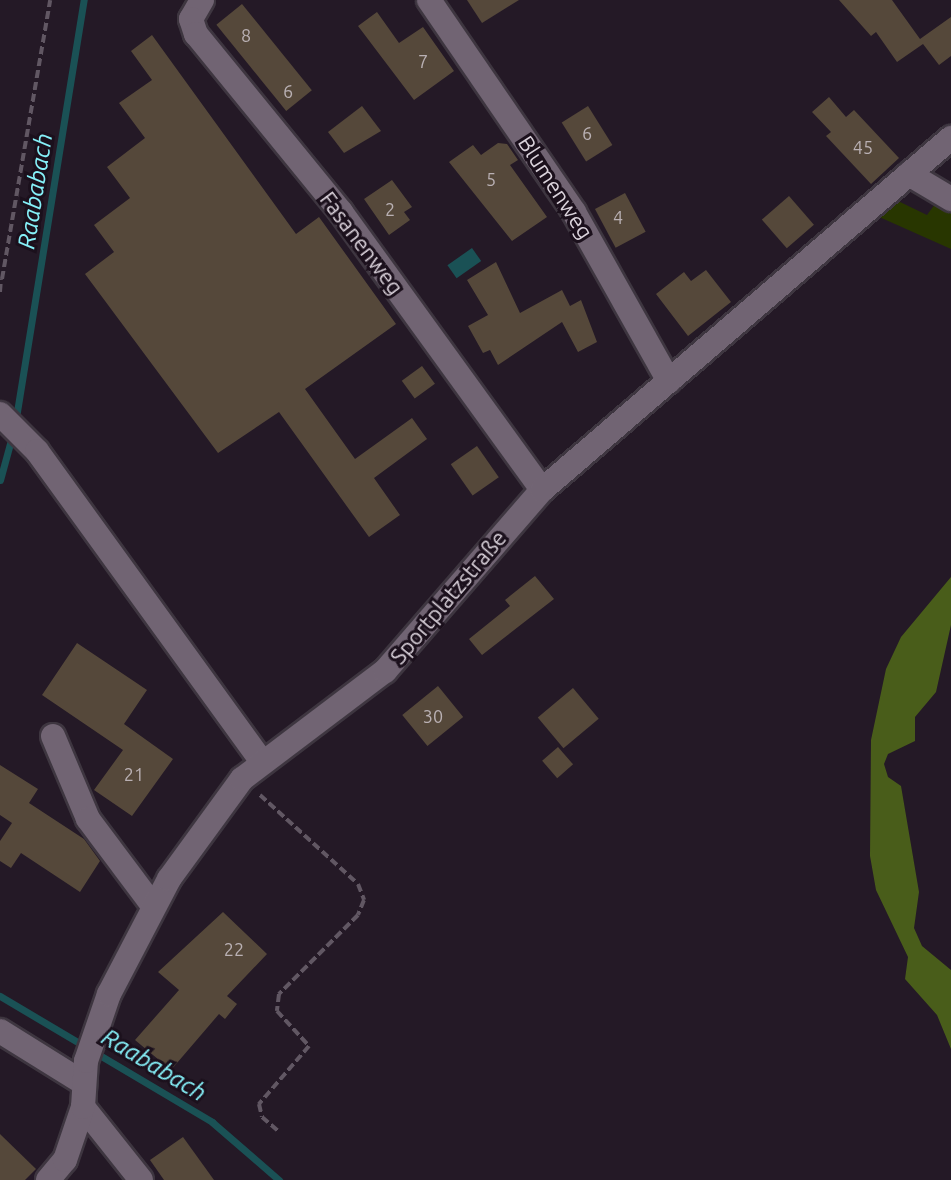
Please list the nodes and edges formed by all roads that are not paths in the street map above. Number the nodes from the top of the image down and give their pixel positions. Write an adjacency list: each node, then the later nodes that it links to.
1 (202, 0): 8 (street, Fasanenweg)
2 (429, 0): 6 (street, Blumenweg)
3 (951, 138): 4 (street, Sportplatzstraße)
4 (909, 174): 5 (street); 6 (street, Sportplatzstraße)
5 (951, 199)
6 (669, 381): 8 (street, Sportplatzstraße)
7 (0, 414): 10 (street)
8 (542, 490): 10 (street, Sportplatzstraße)
9 (53, 736): 11 (street)
10 (262, 762): 11 (street, Sportplatzstraße)
11 (153, 906): 13 (street, Sportplatzstraße)
12 (0, 1031): 13 (street)
13 (84, 1071): 14 (street, Sportplatzstraße)
14 (83, 1107): 15 (street, Sportplatzstraße); 16 (street)
15 (48, 1180)
16 (141, 1180)

